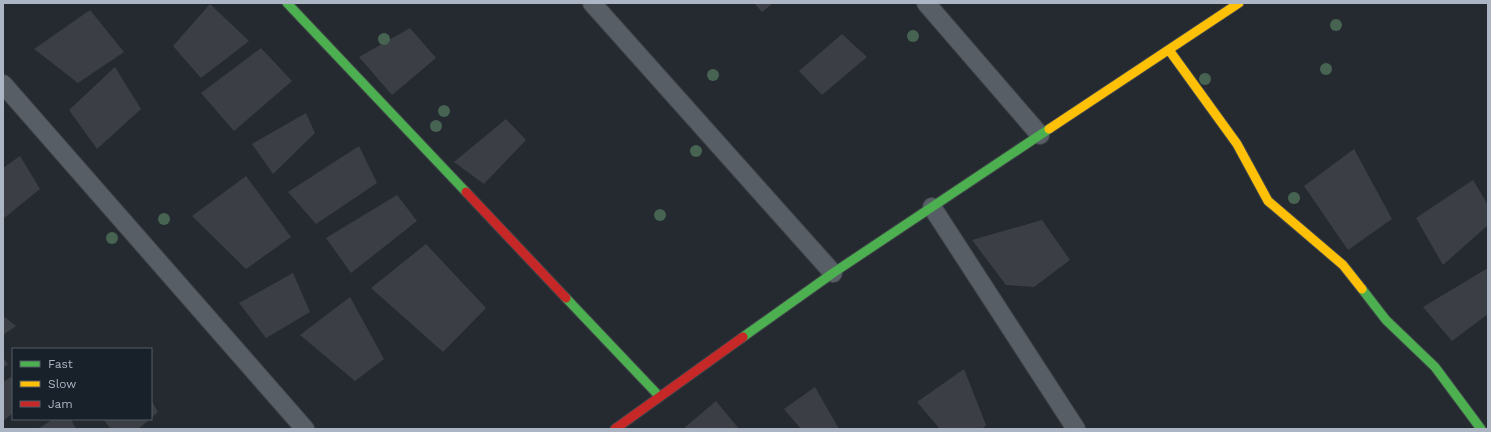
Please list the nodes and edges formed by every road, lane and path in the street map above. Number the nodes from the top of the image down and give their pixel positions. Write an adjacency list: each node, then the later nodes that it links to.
1 (287, 3): 10 (street)
2 (592, 3): 9 (street)
3 (926, 3): 7 (street)
4 (1239, 3): 5 (street)
5 (1169, 50): 7 (street); 14 (street)
6 (3, 84): 11 (street)
7 (1040, 135): 8 (street)
8 (932, 207): 9 (street); 13 (street)
9 (833, 273): 10 (street)
10 (659, 396): 12 (street)
11 (305, 429)
12 (615, 429)
13 (1076, 429)
14 (1481, 429)

